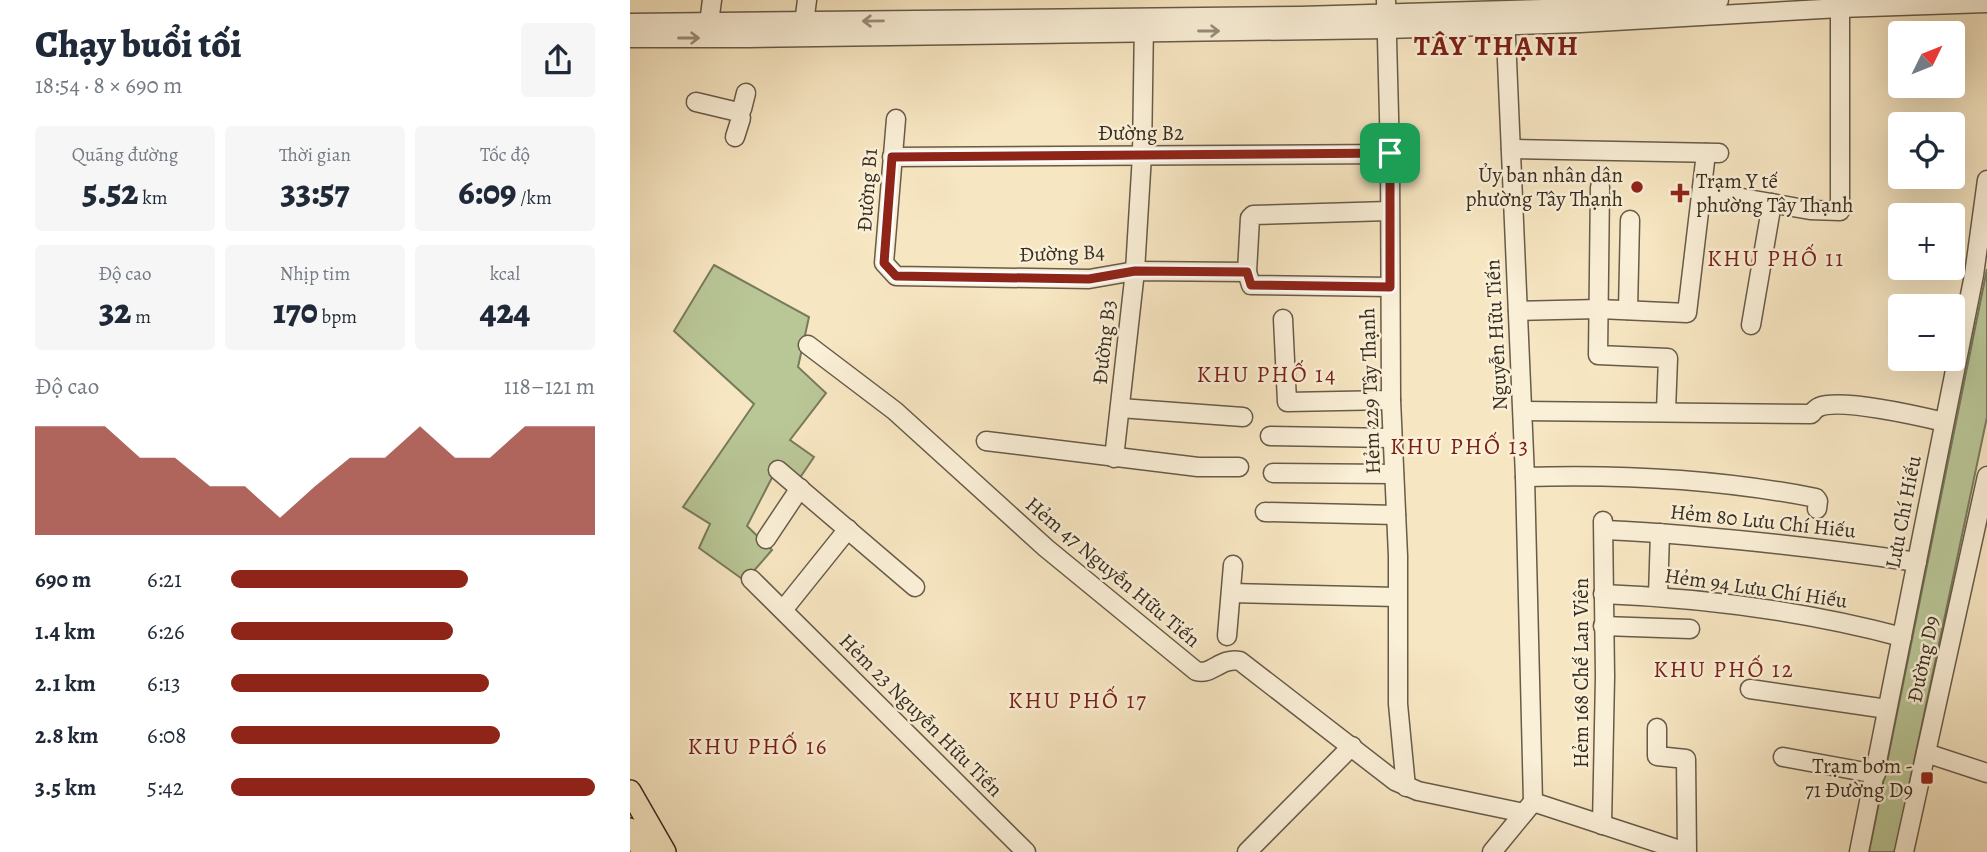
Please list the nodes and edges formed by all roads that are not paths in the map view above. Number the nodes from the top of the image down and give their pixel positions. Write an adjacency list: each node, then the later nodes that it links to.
1 (712, 0): 10 (street)
2 (807, 0): 12 (street)
3 (1719, 0): 8 (street)
4 (1987, 3): 5 (street)
5 (1840, 4): 8 (street); 26 (street)
6 (1200, 8): 7 (street); 11 (street)
7 (1386, 14): 8 (street); 11 (street, one-way to 7); 20 (street, Hẻm 229 Tây Thạnh)
8 (1505, 18): 19 (street, Nguyễn Hữu Tiến)
9 (630, 23): 10 (street)
10 (709, 23): 12 (street)
11 (1144, 25): 12 (street); 21 (street, Đường B3)
12 (804, 29): 13 (street, one-way to 12)
13 (630, 38)
14 (746, 93): 16 (street)
15 (696, 102): 16 (street)
16 (738, 112): 18 (street)
17 (896, 119): 22 (street, Đường B1)
18 (735, 137)
19 (1511, 149): 25 (street); 35 (street, Nguyễn Hữu Tiến)
20 (1390, 153): 21 (street, Đường B2); 27 (street, Hẻm 229 Tây Thạnh)
21 (1142, 155): 22 (street, Đường B2); 30 (street, Đường B3)
22 (892, 157): 29 (street, Đường B1)
23 (1987, 180): 44 (street, Lưu Chí Hiếu)
24 (1600, 187): 33 (street)
25 (1702, 191): 26 (street); 34 (street)
26 (1772, 203): 37 (street)
27 (1389, 211): 31 (street); 32 (street, Hẻm 229 Tây Thạnh)
28 (1630, 220): 34 (street)
29 (884, 263): 30 (street, Đường B4)
30 (1135, 271): 31 (street, Đường B4); 40 (street, Đường B3)
31 (1247, 272): 32 (street)
32 (1390, 287): 39 (street, Hẻm 229 Tây Thạnh)
33 (1599, 309): 34 (street); 35 (street); 42 (street)
34 (1628, 310)
35 (1518, 311): 41 (street, Nguyễn Hữu Tiến)
36 (1283, 319): 39 (street)
37 (1751, 325)
38 (808, 345): 79 (street, Hẻm 47 Nguyễn Hữu Tiến)
39 (1391, 400): 46 (street, Hẻm 229 Tây Thạnh)
40 (1120, 408): 43 (street); 48 (street, Đường B3)
41 (1523, 411): 42 (street); 54 (street, Nguyễn Hữu Tiến)
42 (1666, 411): 44 (street)
43 (1243, 417)
44 (1944, 422): 63 (street, Lưu Chí Hiếu)
45 (1270, 436): 46 (street)
46 (1392, 438): 52 (street, Hẻm 229 Tây Thạnh)
47 (986, 441): 48 (street)
48 (1114, 458): 49 (street)
49 (1239, 467)
50 (778, 470): 55 (street)
51 (1273, 473): 52 (street)
52 (1394, 474): 58 (street, Hẻm 229 Tây Thạnh)
53 (1987, 476): 80 (street, Đường D9)
54 (1525, 477): 56 (street); 86 (street, Nguyễn Hữu Tiến)
55 (800, 488): 60 (street); 62 (street)
56 (1817, 509)
57 (1265, 512): 58 (street)
58 (1396, 514): 70 (street, Hẻm 229 Tây Thạnh)
59 (1604, 526): 61 (street, Hẻm 80 Lưu Chí Hiếu); 68 (street, Hẻm 168 Chế Lan Viên)
60 (848, 529): 66 (street); 71 (street)
61 (1660, 533): 63 (street, Hẻm 80 Lưu Chí Hiếu); 69 (street)
62 (766, 539)
63 (1917, 562): 75 (street, Lưu Chí Hiếu)
64 (1233, 565): 67 (street)
65 (751, 579): 71 (street, Hẻm 23 Nguyễn Hữu Tiến)
66 (915, 587)
67 (1231, 593): 70 (street); 74 (street)
68 (1603, 594): 69 (street, Hẻm 94 Lưu Chí Hiếu); 72 (street, Hẻm 168 Chế Lan Viên)
69 (1658, 596): 75 (street, Hẻm 94 Lưu Chí Hiếu)
70 (1397, 597): 84 (street, Hẻm 229 Tây Thạnh)
71 (783, 610): 91 (street, Hẻm 23 Nguyễn Hữu Tiến)
72 (1603, 626): 73 (street); 87 (street, Hẻm 168 Chế Lan Viên)
73 (1690, 629)
74 (1227, 636)
75 (1902, 637): 77 (street, Lưu Chí Hiếu)
76 (1750, 689): 77 (street)
77 (1887, 709): 83 (street, Lưu Chí Hiếu)
78 (1657, 728): 94 (street)
79 (1352, 746): 84 (street, Hẻm 47 Nguyễn Hữu Tiến); 92 (street)
80 (1926, 753): 82 (street); 96 (street, Đường D9)
81 (1783, 757): 83 (street)
82 (1987, 773)
83 (1876, 774): 95 (street, Lưu Chí Hiếu)
84 (1406, 787): 86 (street, Hẻm 47 Nguyễn Hữu Tiến)
85 (630, 791): 90 (main road)
86 (1529, 808): 87 (street, Hẻm 47 Nguyễn Hữu Tiến); 93 (street)
87 (1602, 825): 94 (street, Hẻm 47 Nguyễn Hữu Tiến)
88 (630, 829): 89 (main road)
89 (643, 852)
90 (665, 852)
91 (1026, 852)
92 (1247, 852)
93 (1492, 852)
94 (1687, 852)
95 (1859, 852)
96 (1904, 852)

